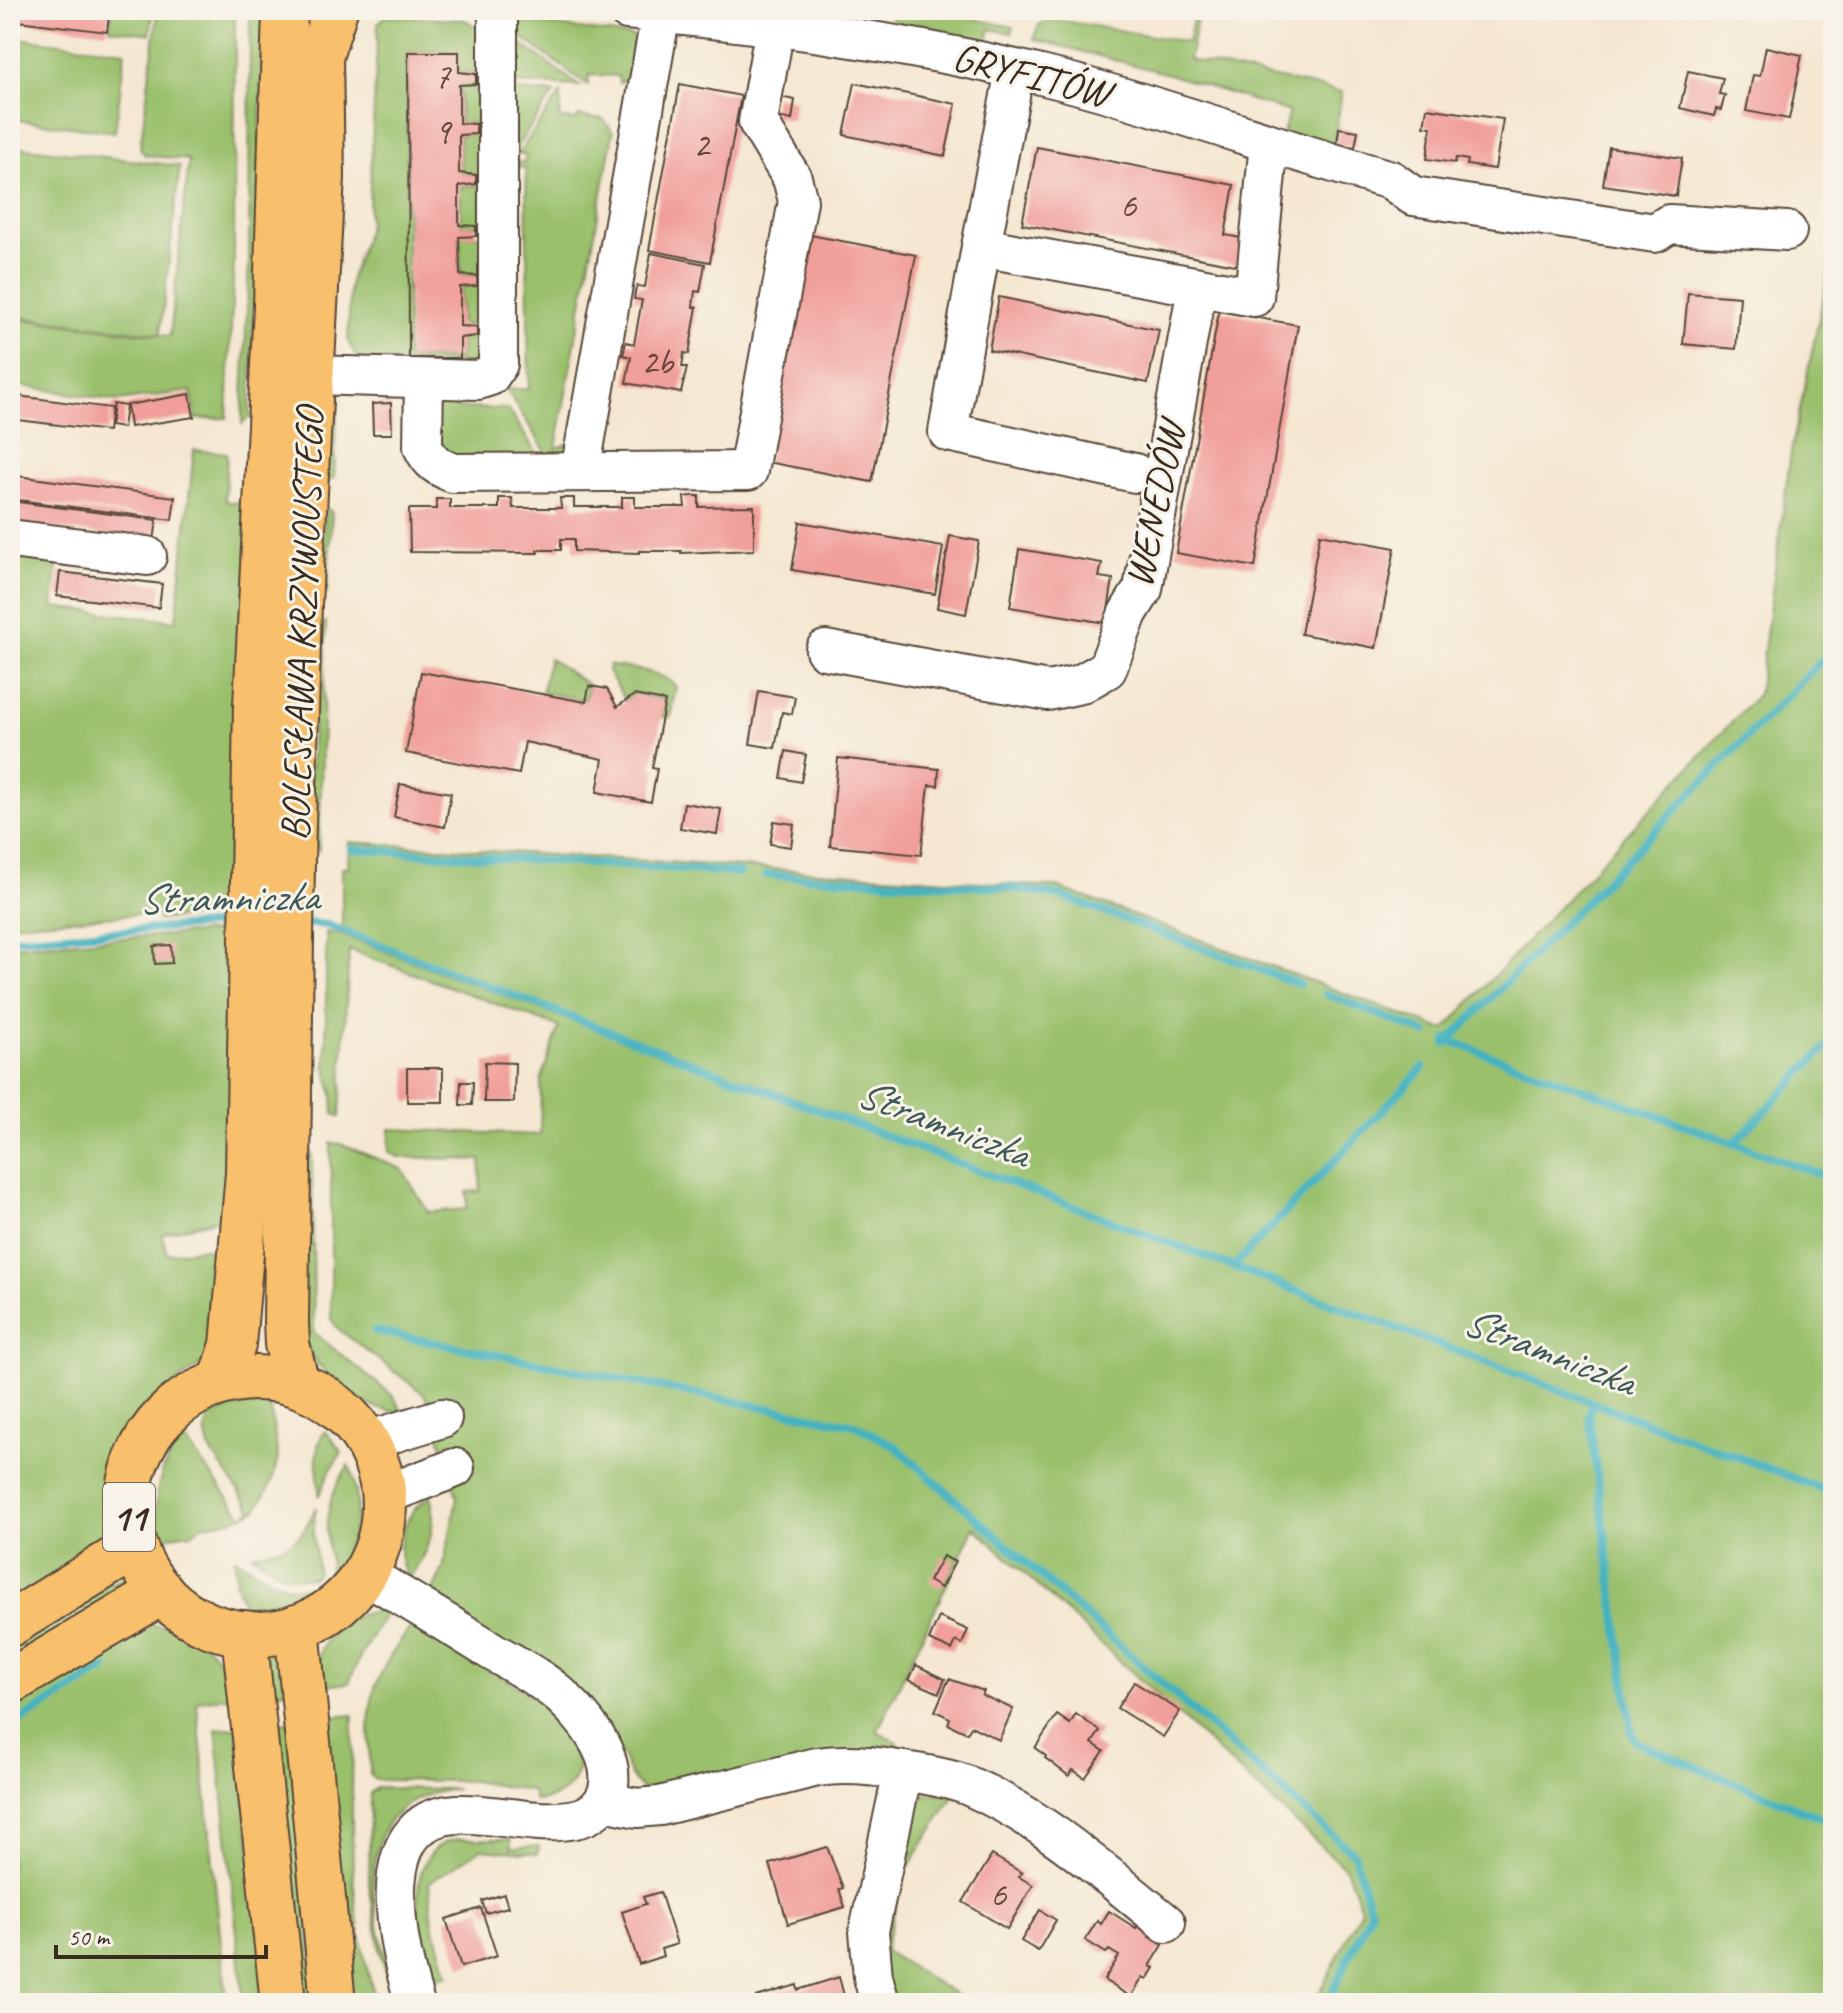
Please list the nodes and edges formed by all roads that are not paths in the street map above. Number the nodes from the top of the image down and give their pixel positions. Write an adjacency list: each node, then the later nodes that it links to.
1 (285, 10): 19 (main road, BOLESŁAWA KRZYWOUSTEGO)
2 (335, 10): 12 (main road, BOLESŁAWA KRZYWOUSTEGO)
3 (498, 10): 13 (street)
4 (644, 12): 6 (street, GRYFITÓW); 14 (street)
5 (855, 23): 6 (street, GRYFITÓW); 7 (street, GRYFITÓW)
6 (775, 27): 14 (street)
7 (1015, 70): 8 (street, GRYFITÓW); 10 (street)
8 (1269, 143): 9 (street, GRYFITÓW); 11 (street)
9 (1787, 231)
10 (981, 247): 11 (street); 15 (street)
11 (1197, 287): 18 (street, WENEDÓW)
12 (312, 375): 13 (street); 19 (main road, BOLESŁAWA KRZYWOUSTEGO)
13 (424, 379): 14 (street)
14 (580, 472)
15 (1135, 473)
16 (10, 539): 17 (street)
17 (147, 556)
18 (825, 650)
19 (272, 923): 20 (main road, BOLESŁAWA KRZYWOUSTEGO); 21 (main road, BOLESŁAWA KRZYWOUSTEGO)
20 (221, 1382): 21 (main road, 11); 26 (main road, 11)
21 (297, 1384): 23 (main road, 11)
22 (442, 1418): 23 (street)
23 (367, 1441): 25 (main road, 11)
24 (455, 1468): 25 (street)
25 (384, 1495): 27 (main road, 11)
26 (135, 1547): 28 (main road, 11); 29 (main road, 11)
27 (365, 1574): 30 (main road, 11); 34 (street)
28 (162, 1592): 31 (main road, 11); 32 (main road, 11)
29 (10, 1624)
30 (297, 1627): 31 (main road, 11); 37 (main road)
31 (244, 1633): 36 (main road)
32 (10, 1682)
33 (903, 1771): 34 (street); 35 (street); 39 (street)
34 (604, 1801): 38 (street)
35 (1166, 1923)
36 (283, 2003)
37 (333, 2003)
38 (415, 2003)
39 (880, 2003)

